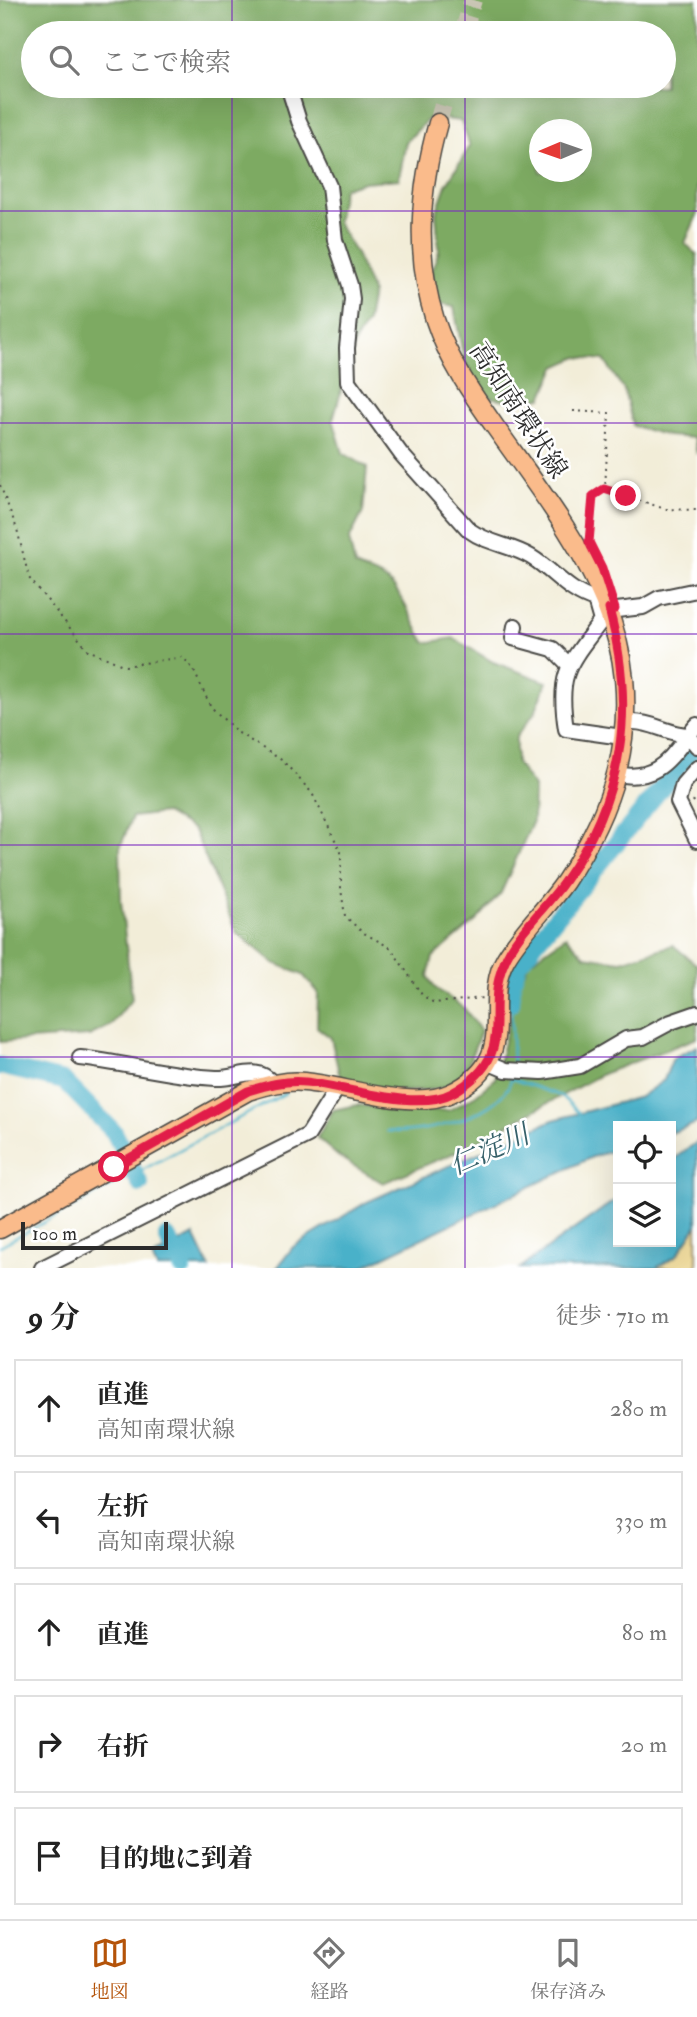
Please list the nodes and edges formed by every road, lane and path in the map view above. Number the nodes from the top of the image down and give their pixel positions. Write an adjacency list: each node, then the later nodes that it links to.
1 (292, 98): 9 (street)
2 (438, 123): 9 (main road, 高知南環状線)
3 (573, 411): 5 (path)
4 (0, 485): 18 (path)
5 (604, 489): 6 (path); 7 (path)
6 (697, 510)
7 (589, 542)
8 (697, 590): 9 (street)
9 (604, 611): 11 (street); 13 (main road, 高知南環状線)
10 (515, 626): 11 (street)
11 (568, 664): 13 (street)
12 (634, 722): 14 (street)
13 (622, 737): 16 (main road, 高知南環状線)
14 (694, 737): 16 (street)
15 (697, 768): 17 (street)
16 (616, 774): 18 (main road, 高知南環状線)
17 (697, 840)
18 (498, 995): 21 (main road, 高知南環状線)
19 (697, 1013): 21 (street)
20 (80, 1058): 22 (street)
21 (486, 1062): 23 (main road, 高知南環状線)
22 (272, 1083): 23 (main road, 高知南環状線); 24 (main road, 高知南環状線)
23 (338, 1087): 25 (street)
24 (0, 1228)
25 (42, 1268)

